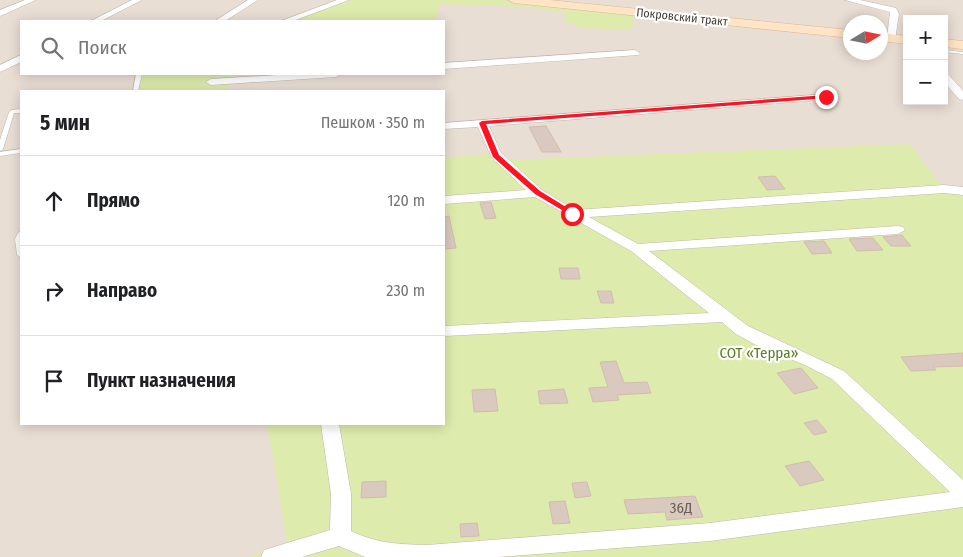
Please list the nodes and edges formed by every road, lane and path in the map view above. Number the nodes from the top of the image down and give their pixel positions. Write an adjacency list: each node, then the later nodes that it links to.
1 (32, 0): 7 (street)
2 (138, 0): 8 (street)
3 (254, 0): 9 (street)
4 (344, 0): 10 (street)
5 (514, 0): 11 (main road, Покровский тракт)
6 (849, 0): 12 (street)
7 (0, 13)
8 (97, 20)
9 (221, 20)
10 (288, 20)
11 (843, 33)
12 (888, 33)
13 (888, 38): 14 (main road)
14 (903, 40)
15 (948, 44): 16 (main road)
16 (963, 45)
17 (948, 51): 19 (lane)
18 (636, 53): 21 (street)
19 (963, 53)
20 (20, 59): 22 (street)
21 (445, 66)
22 (0, 69)
23 (139, 75): 27 (lane)
24 (320, 75): 26 (street)
25 (948, 80): 29 (street)
26 (211, 82)
27 (135, 90)
28 (826, 97): 31 (street)
29 (963, 97)
30 (20, 111): 33 (lane)
31 (482, 123): 32 (street); 37 (street)
32 (445, 126)
33 (0, 149)
34 (20, 151): 35 (lane)
35 (0, 154)
36 (963, 191): 39 (street)
37 (537, 193): 38 (street); 39 (street)
38 (445, 200)
39 (572, 214): 41 (street)
40 (898, 230): 41 (street)
41 (636, 248): 42 (street)
42 (723, 317): 43 (street); 45 (street)
43 (445, 331)
44 (330, 425): 47 (street)
45 (963, 492)
46 (963, 499): 47 (street)
47 (340, 536): 48 (street)
48 (272, 557)

